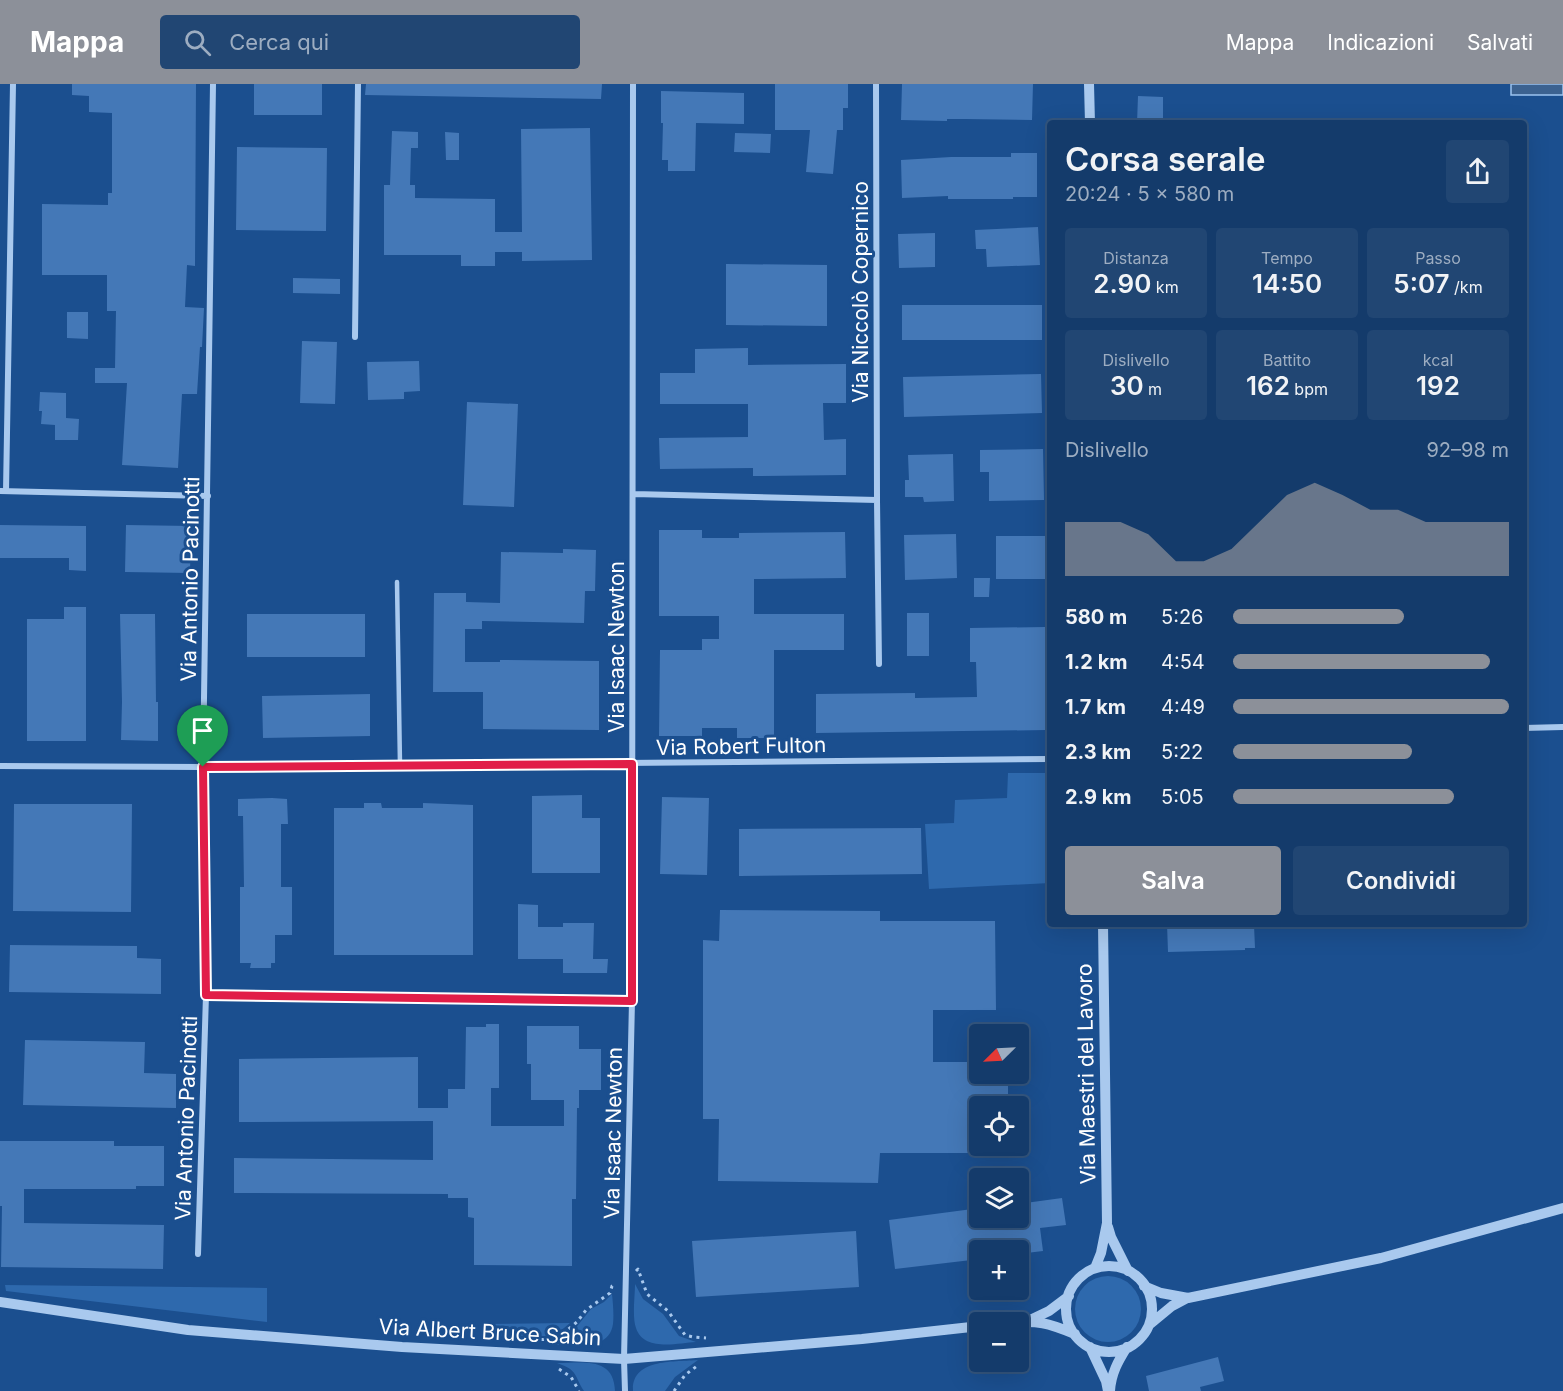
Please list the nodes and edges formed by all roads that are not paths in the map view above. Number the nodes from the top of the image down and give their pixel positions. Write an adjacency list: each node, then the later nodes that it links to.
1 (13, 84): 9 (street)
2 (213, 84): 11 (street, Via Antonio Pacinotti)
3 (358, 84): 8 (street)
4 (633, 84): 10 (street, Via Isaac Newton)
5 (876, 84): 12 (street, Via Niccolò Copernico)
6 (1089, 84): 7 (street)
7 (1090, 120)
8 (355, 337)
9 (3, 491): 11 (street)
10 (634, 494): 12 (street); 18 (street, Via Isaac Newton)
11 (208, 495): 21 (street, Via Antonio Pacinotti)
12 (877, 500): 14 (street, Via Niccolò Copernico)
13 (397, 582): 19 (lane)
14 (879, 664)
15 (1563, 727): 16 (street)
16 (1527, 728)
17 (1047, 759): 18 (street, Via Robert Fulton)
18 (632, 764): 19 (street, Via Robert Fulton); 24 (street, Via Isaac Newton)
19 (400, 765): 21 (street, Via Robert Fulton)
20 (0, 766): 21 (street, Via Robert Fulton)
21 (203, 767): 23 (street, Via Antonio Pacinotti)
22 (1103, 927): 26 (street, Via Maestri del Lavoro)
23 (206, 995): 24 (street); 27 (street, Via Antonio Pacinotti)
24 (632, 1001): 41 (street, Via Isaac Newton)
25 (1563, 1208): 32 (street)
26 (1107, 1223): 28 (street, Via Maestri del Lavoro); 29 (street, Via Maestri del Lavoro)
27 (198, 1254)
28 (1095, 1268): 29 (street); 31 (street)
29 (1128, 1271): 30 (street)
30 (1144, 1286): 32 (street); 36 (street)
31 (1069, 1296): 34 (street); 38 (street)
32 (1188, 1298): 36 (street)
33 (0, 1302): 41 (street, Via Albert Bruce Sabin)
34 (1029, 1321)
35 (1029, 1321): 38 (street)
36 (1148, 1325): 40 (street)
37 (969, 1327): 41 (street, Via Albert Bruce Sabin)
38 (1075, 1334): 39 (street)
39 (1090, 1347): 40 (street); 43 (street)
40 (1127, 1347): 43 (street)
41 (624, 1359): 42 (street, Via Isaac Newton)
42 (625, 1391)
43 (1109, 1391)

